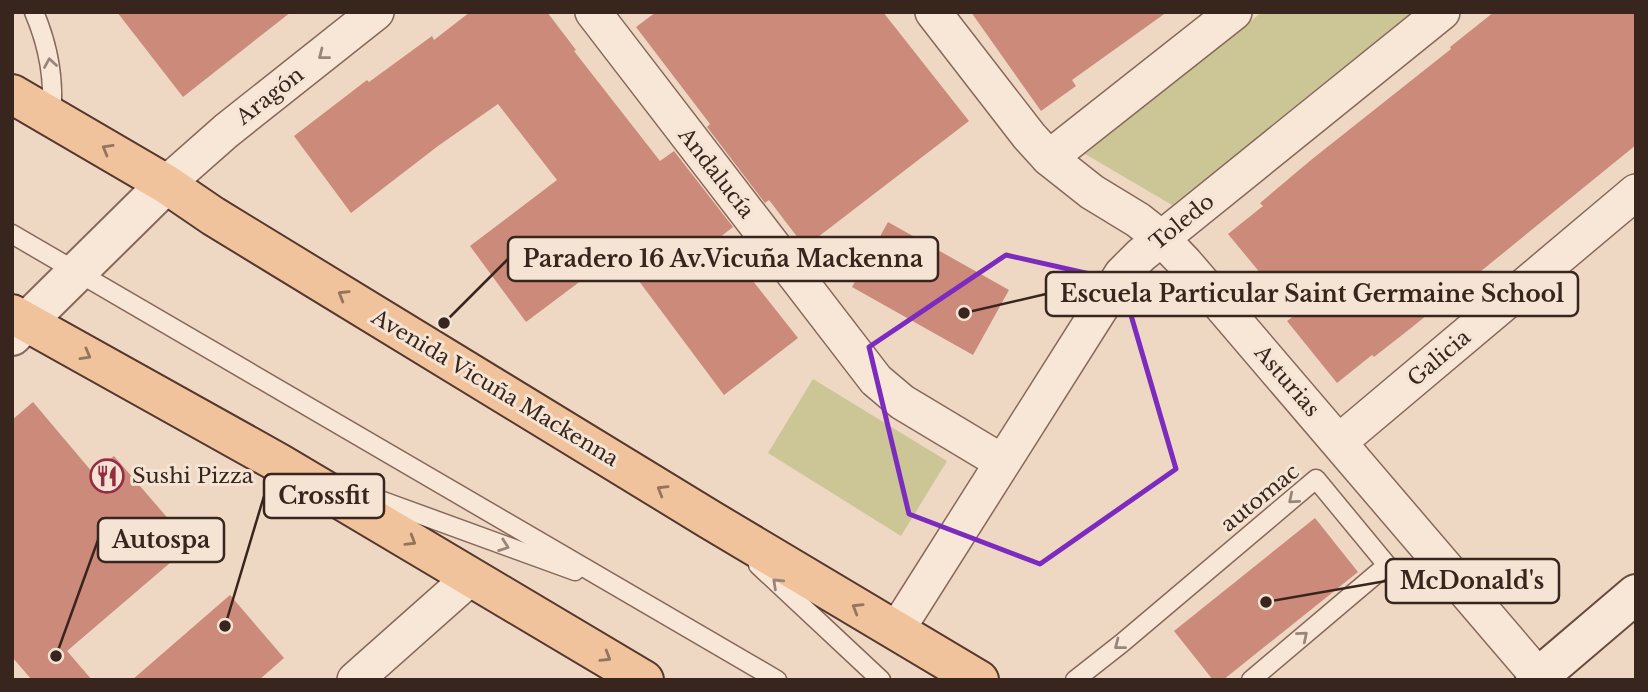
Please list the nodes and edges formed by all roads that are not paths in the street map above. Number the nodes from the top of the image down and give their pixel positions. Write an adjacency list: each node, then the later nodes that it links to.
1 (34, 12): 8 (lane, one-way to 1)
2 (376, 12): 10 (street, Aragón, one-way to 10)
3 (593, 12): 17 (street, Andalucía)
4 (933, 12): 9 (street, Asturias)
5 (1234, 12): 9 (street)
6 (1442, 12): 13 (street, Toledo)
7 (12, 94): 8 (main road, Avenida Vicuña Mackenna)
8 (51, 117): 10 (main road, Avenida Vicuña Mackenna, one-way to 8)
9 (1049, 158): 13 (street, Asturias)
10 (166, 184): 14 (street); 19 (main road, Avenida Vicuña Mackenna, one-way to 10)
11 (1636, 192): 16 (street, Galicia)
12 (12, 234): 14 (lane)
13 (1162, 239): 16 (street, Asturias); 17 (street, Toledo)
14 (76, 272): 15 (street); 21 (lane)
15 (17, 324): 18 (main road, one-way to 18)
16 (1339, 442): 24 (street, Asturias)
17 (1002, 462): 23 (street, Toledo)
18 (279, 463): 20 (main road, one-way to 20); 21 (lane, one-way to 21)
19 (709, 519): 23 (main road, Avenida Vicuña Mackenna, one-way to 19); 28 (lane, one-way to 19)
20 (471, 577): 25 (street); 26 (main road, one-way to 26)
21 (619, 587): 27 (lane)
22 (1636, 594): 24 (street)
23 (896, 631): 29 (main road, Avenida Vicuña Mackenna)
24 (1537, 678)
25 (355, 680)
26 (644, 680)
27 (777, 680)
28 (881, 680)
29 (979, 680)
30 (1075, 680): 31 (lane, automac, one-way to 30)
31 (1251, 680)

